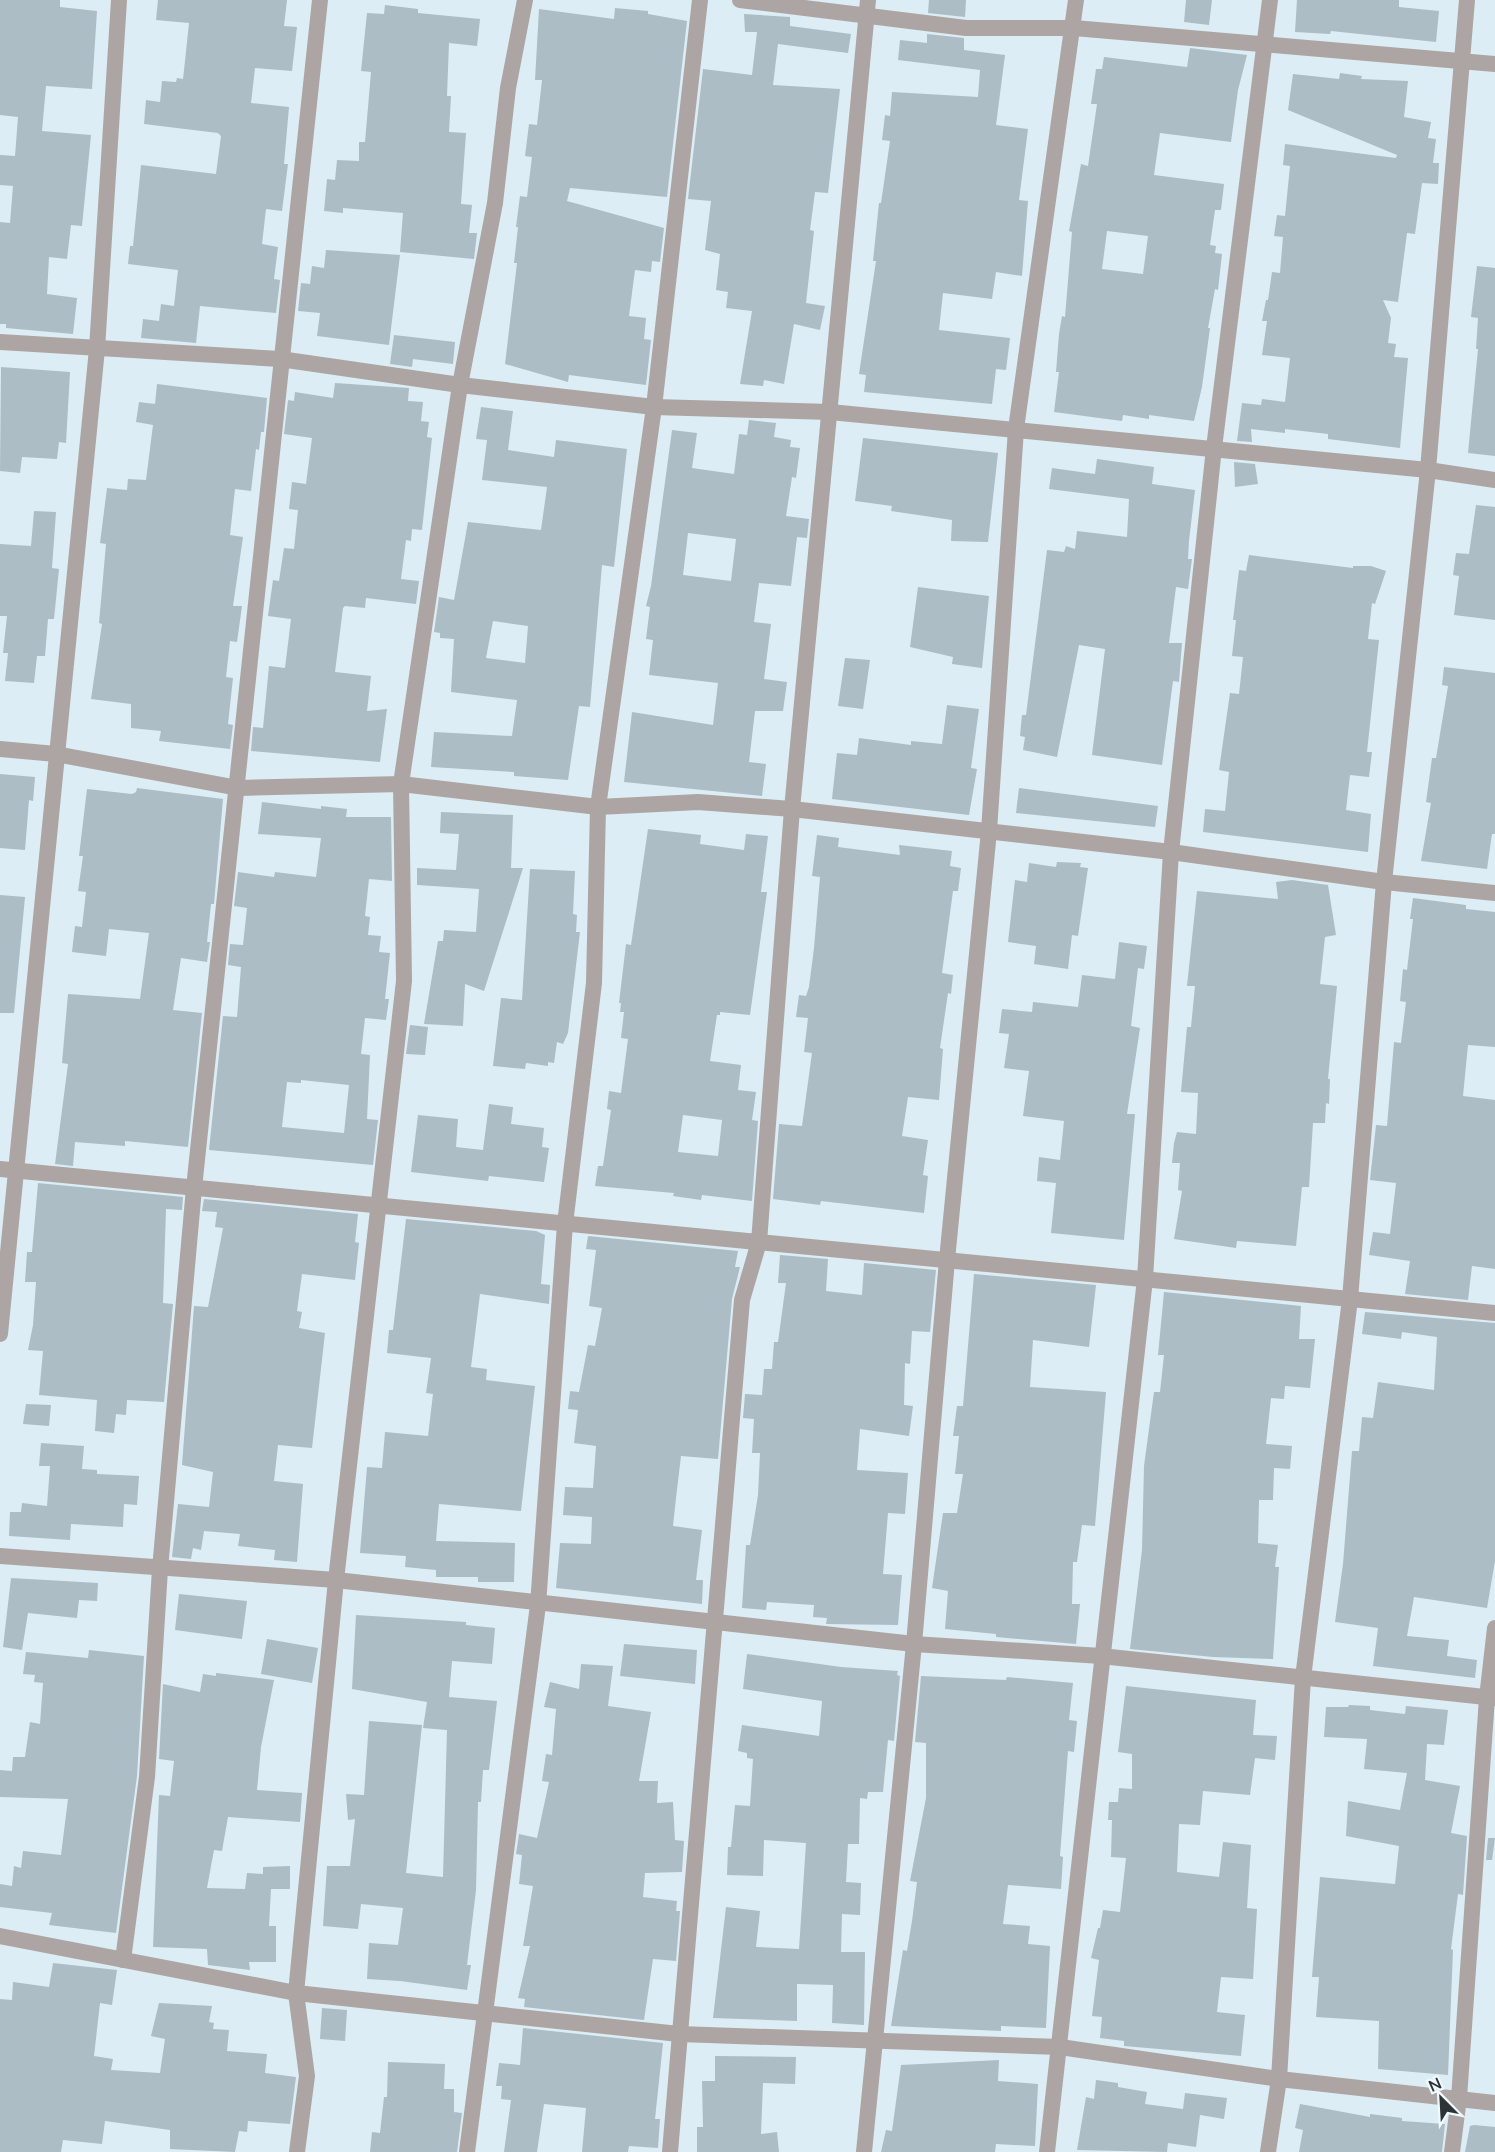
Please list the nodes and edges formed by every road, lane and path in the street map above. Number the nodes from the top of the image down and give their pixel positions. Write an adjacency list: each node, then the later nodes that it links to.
1 (119, 0): 16 (street)
2 (320, 0): 17 (street)
3 (525, 0): 18 (street)
4 (700, 0): 19 (street)
5 (740, 0): 10 (street)
6 (868, 0): 10 (street)
7 (1076, 0): 11 (street)
8 (1270, 0): 12 (street)
9 (1467, 0): 13 (street)
10 (866, 17): 11 (street); 20 (street)
11 (1074, 28): 12 (street); 21 (street)
12 (1265, 42): 13 (street); 22 (street)
13 (1460, 61): 14 (street); 23 (street)
14 (1495, 64)
15 (0, 342): 16 (street)
16 (97, 349): 17 (street); 26 (street)
17 (280, 359): 18 (street); 28 (street)
18 (460, 385): 19 (street); 27 (street)
19 (654, 407): 20 (street); 29 (street)
20 (830, 412): 21 (street); 30 (street)
21 (1016, 429): 22 (street); 31 (street)
22 (1214, 448): 23 (street); 32 (street)
23 (1428, 470): 24 (street); 33 (street)
24 (1495, 480)
25 (0, 748): 26 (street)
26 (56, 754): 28 (street); 36 (street)
27 (401, 784): 28 (street); 29 (street); 38 (street)
28 (238, 788): 37 (street)
29 (598, 807): 30 (street); 39 (street)
30 (792, 809): 31 (street); 40 (street)
31 (989, 831): 32 (street); 41 (street)
32 (1171, 852): 33 (street); 42 (street)
33 (1384, 882): 34 (street); 43 (street)
34 (1495, 893)
35 (0, 1169): 36 (street)
36 (17, 1171): 37 (street); 45 (street)
37 (194, 1188): 38 (street); 47 (street)
38 (379, 1206): 39 (street); 48 (street)
39 (565, 1224): 40 (street); 49 (street)
40 (759, 1242): 41 (street); 50 (street)
41 (947, 1260): 42 (street); 52 (street)
42 (1145, 1280): 43 (street); 53 (street)
43 (1350, 1299): 44 (street); 54 (street)
44 (1495, 1313)
45 (0, 1334)
46 (0, 1556): 47 (street)
47 (160, 1569): 48 (street); 57 (street)
48 (336, 1580): 49 (street); 58 (street)
49 (538, 1605): 50 (street); 59 (street)
50 (714, 1623): 52 (street); 60 (street)
51 (1495, 1628): 55 (street)
52 (914, 1644): 53 (street); 61 (street)
53 (1101, 1656): 54 (street); 62 (street)
54 (1303, 1678): 55 (street); 63 (street)
55 (1491, 1698): 64 (street)
56 (0, 1936): 57 (street)
57 (123, 1960): 58 (street)
58 (296, 1993): 59 (street); 66 (street)
59 (485, 2013): 60 (street); 67 (street)
60 (679, 2034): 61 (street); 68 (street)
61 (874, 2041): 62 (street); 69 (street)
62 (1060, 2047): 63 (street); 70 (street)
63 (1280, 2079): 64 (street); 71 (street)
64 (1459, 2098): 65 (street); 72 (street)
65 (1495, 2103)
66 (297, 2152)
67 (467, 2152)
68 (670, 2152)
69 (864, 2152)
70 (1047, 2152)
71 (1268, 2152)
72 (1452, 2152)

